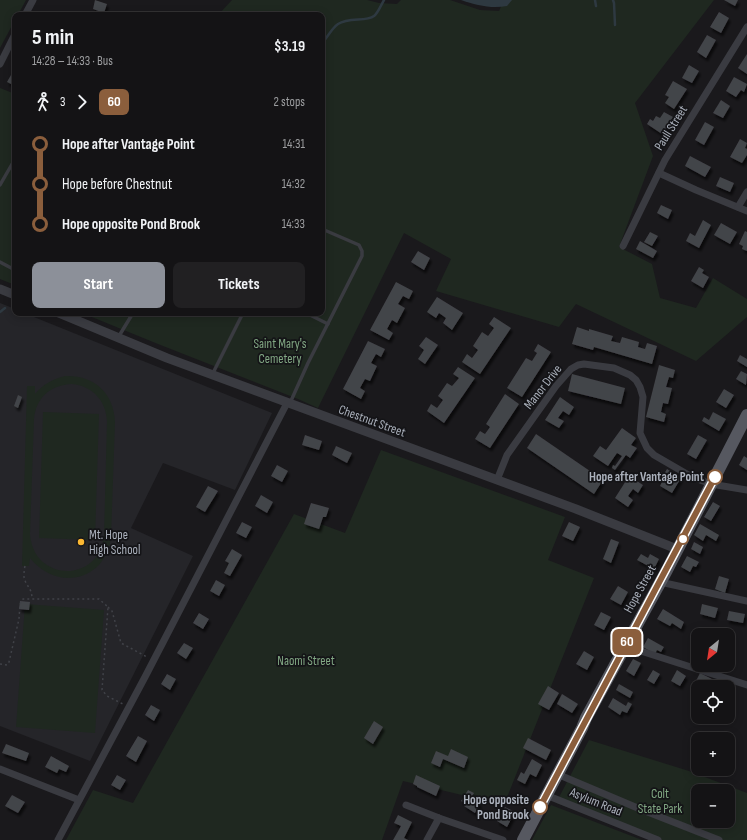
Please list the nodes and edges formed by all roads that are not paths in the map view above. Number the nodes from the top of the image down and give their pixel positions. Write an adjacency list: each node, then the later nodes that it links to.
1 (33, 0): 2 (street)
2 (27, 12)
3 (747, 27): 7 (street, Paull Street)
4 (12, 47): 5 (street)
5 (0, 64)
6 (12, 164): 8 (lane)
7 (660, 173): 10 (street); 13 (street, Paull Street)
8 (0, 185)
9 (747, 192): 10 (street)
10 (738, 207): 11 (street)
11 (747, 211)
12 (325, 230): 22 (lane)
13 (623, 246)
14 (0, 262): 15 (lane)
15 (12, 268)
16 (0, 289): 17 (street)
17 (12, 293)
18 (130, 316): 23 (lane)
19 (242, 316): 24 (lane)
20 (312, 316): 22 (lane)
21 (78, 317): 23 (street, Chestnut Street)
22 (328, 324): 25 (lane)
23 (119, 338): 24 (street, Chestnut Street)
24 (212, 375): 25 (street, Chestnut Street)
25 (288, 404): 27 (street, Chestnut Street); 38 (street)
26 (747, 415): 28 (main road, Hope Street)
27 (497, 480): 28 (street, Manor Drive); 30 (street, Chestnut Street)
28 (712, 484): 29 (street, Manor Drive); 30 (main road, Hope Street)
29 (747, 490)
30 (677, 549): 31 (main road, Hope Street)
31 (660, 582): 32 (street); 33 (main road, Hope Street)
32 (747, 601)
33 (625, 646): 34 (street); 36 (main road, Hope Street)
34 (747, 685)
35 (0, 769): 38 (street)
36 (557, 774): 37 (main road, Hope Street); 46 (street, Asylum Road)
37 (546, 794): 44 (main road, Hope Street); 45 (street, Asylum Road)
38 (78, 800): 41 (street)
39 (406, 805): 40 (street)
40 (438, 818): 42 (street); 43 (street)
41 (58, 840)
42 (427, 840)
43 (504, 840)
44 (523, 840)
45 (658, 840)
46 (719, 840)

